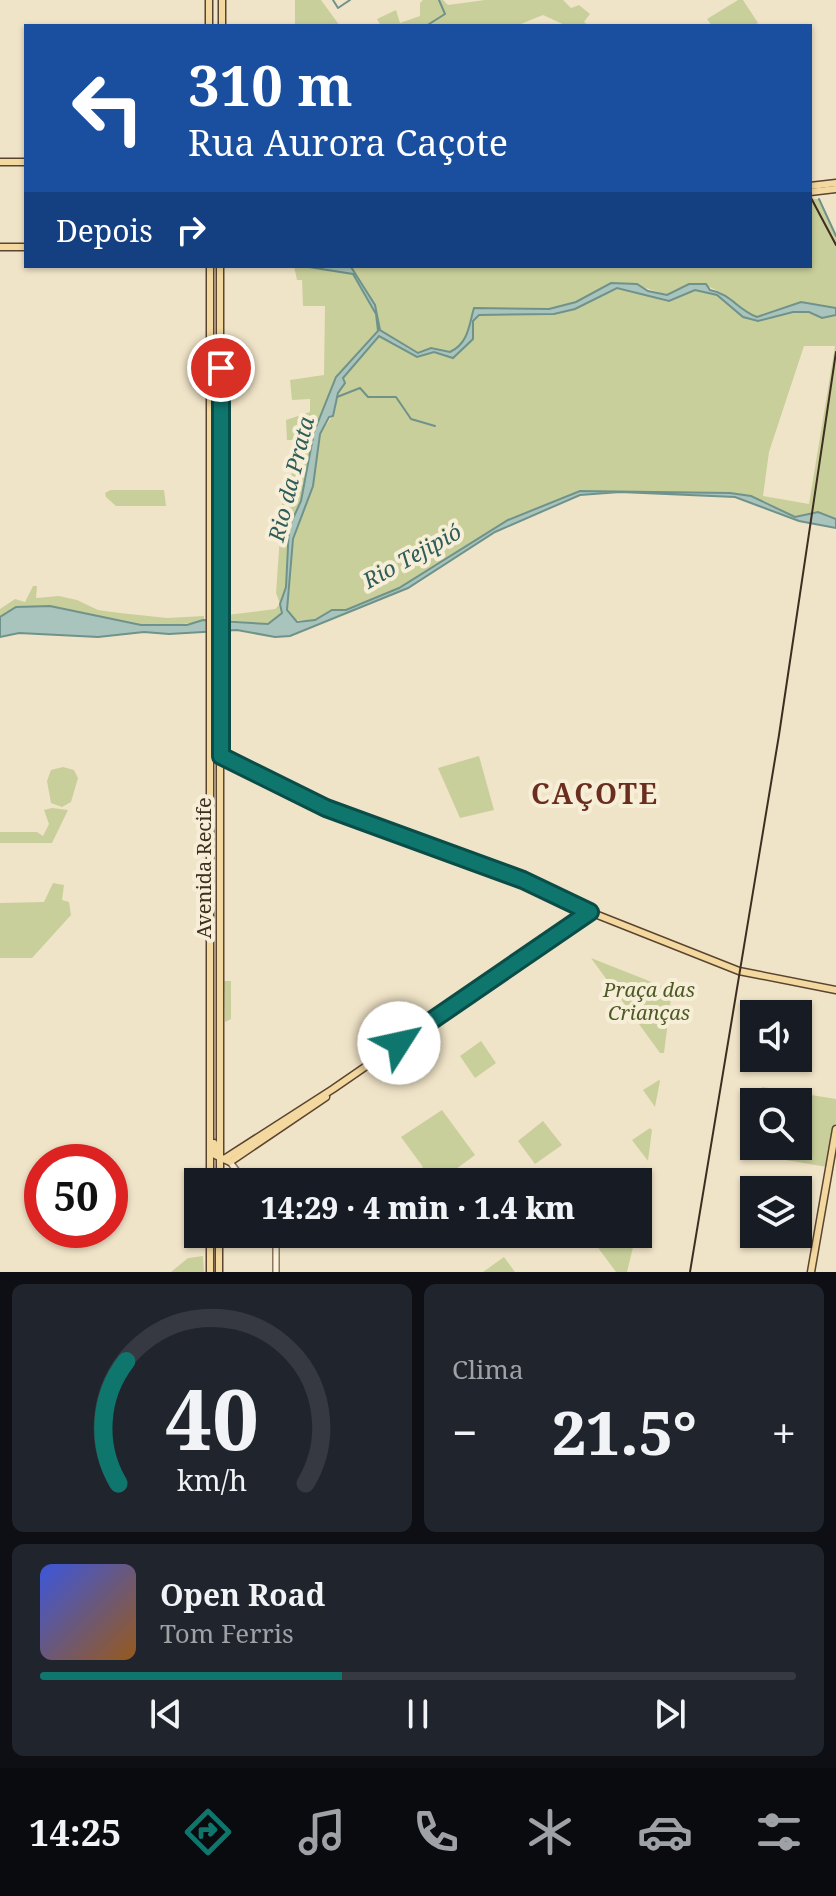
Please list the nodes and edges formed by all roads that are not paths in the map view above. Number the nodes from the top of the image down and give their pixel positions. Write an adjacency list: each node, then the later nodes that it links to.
1 (209, 0): 3 (main road)
2 (222, 0): 4 (main road)
3 (209, 24)
4 (222, 24)
5 (0, 162): 6 (main road)
6 (24, 162)
7 (836, 183): 8 (main road)
8 (812, 186)
9 (836, 189): 10 (main road)
10 (812, 192)
11 (0, 247): 12 (main road)
12 (24, 247)
13 (210, 268): 18 (main road, Avenida Recife)
14 (220, 268): 15 (main road, Avenida Recife)
15 (221, 756): 16 (main road); 21 (main road, Avenida Recife)
16 (590, 912): 17 (main road); 19 (main road)
17 (836, 990)
18 (209, 1080): 23 (main road); 24 (main road, Avenida Recife)
19 (333, 1089): 22 (main road); 23 (main road)
20 (836, 1129): 33 (main road)
21 (221, 1145): 22 (main road); 23 (main road, Avenida Recife)
22 (235, 1152): 23 (main road)
23 (225, 1160): 25 (main road, Avenida Recife); 26 (street)
24 (210, 1168)
25 (223, 1168)
26 (232, 1168)
27 (210, 1248): 30 (main road)
28 (219, 1248): 31 (main road)
29 (276, 1248): 32 (street)
30 (210, 1272)
31 (219, 1272)
32 (276, 1272)
33 (811, 1272)

